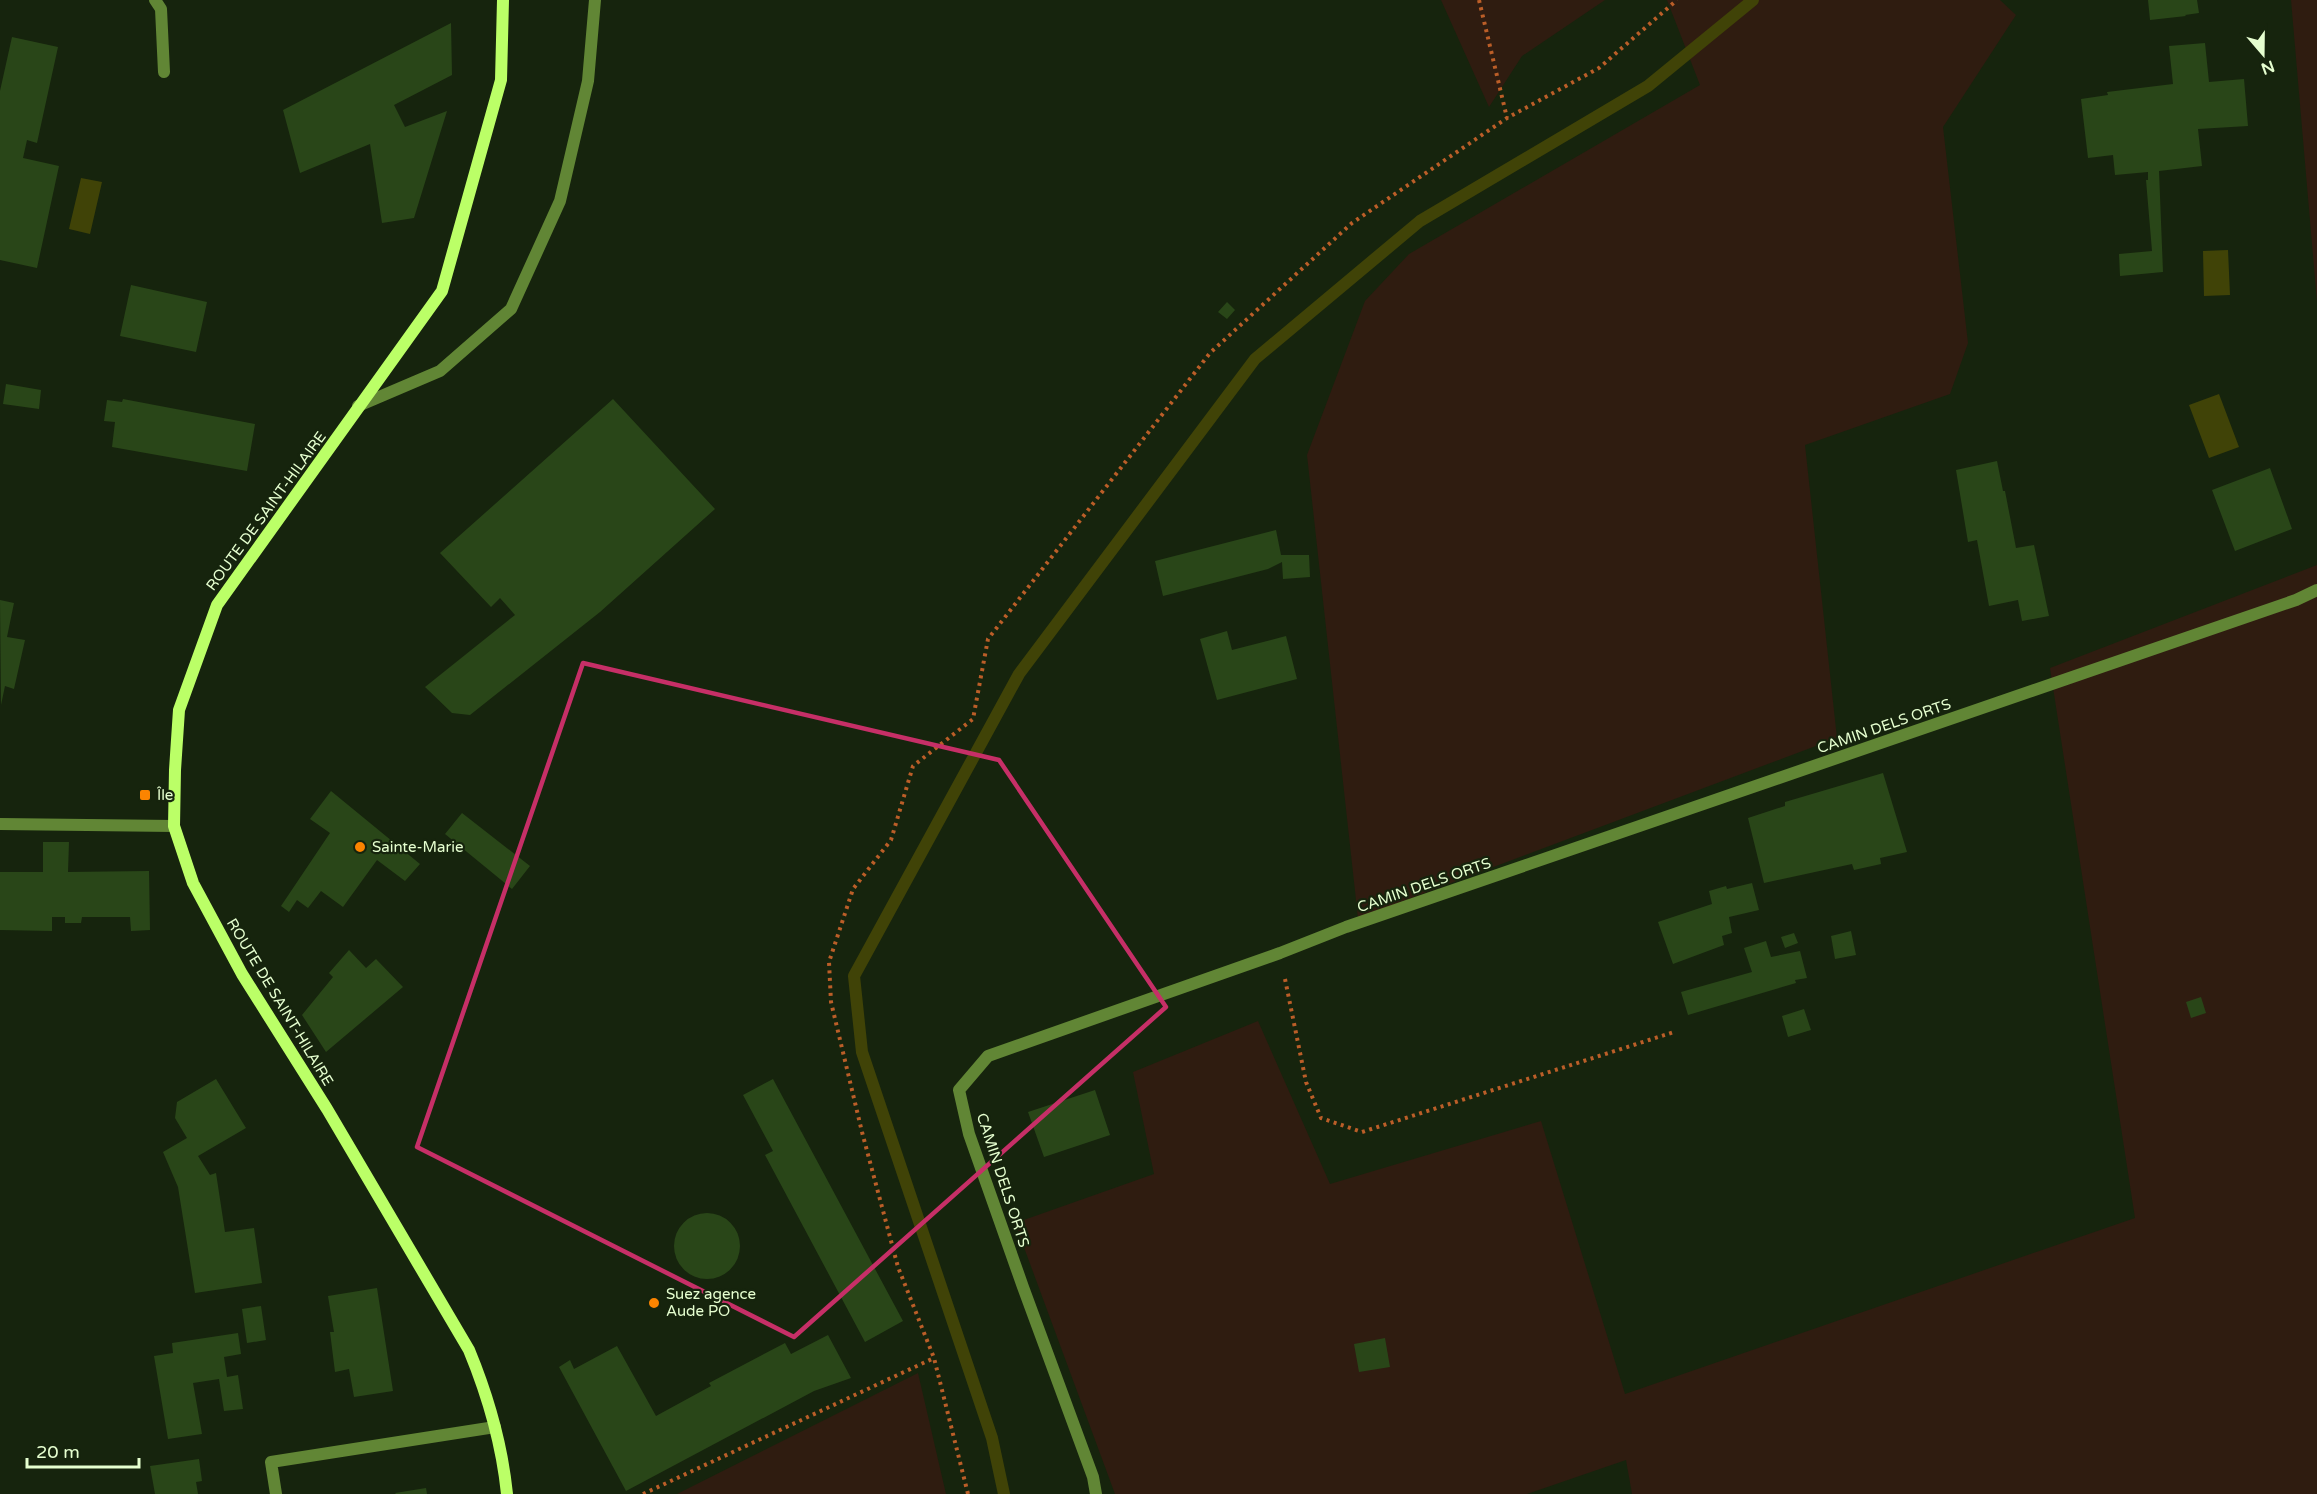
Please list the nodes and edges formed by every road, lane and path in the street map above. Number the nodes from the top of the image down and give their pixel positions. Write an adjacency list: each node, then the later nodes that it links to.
1 (156, 0): 6 (street)
2 (503, 0): 8 (main road, ROUTE DE SAINT-HILAIRE)
3 (595, 0): 8 (street)
4 (1479, 0): 7 (path)
5 (1677, 0): 7 (path)
6 (164, 72)
7 (1508, 118): 14 (path)
8 (358, 406): 11 (main road, ROUTE DE SAINT-HILAIRE)
9 (2317, 590): 12 (street, CAMIN DELS ORTS)
10 (0, 824): 11 (street)
11 (174, 826): 15 (main road, ROUTE DE SAINT-HILAIRE)
12 (1280, 953): 13 (path); 20 (street, CAMIN DELS ORTS)
13 (1674, 1032)
14 (934, 1358): 18 (path); 19 (path)
15 (495, 1427): 16 (street); 17 (main road, ROUTE DE SAINT-HILAIRE)
16 (276, 1494)
17 (507, 1494)
18 (643, 1494)
19 (968, 1494)
20 (1096, 1494)

